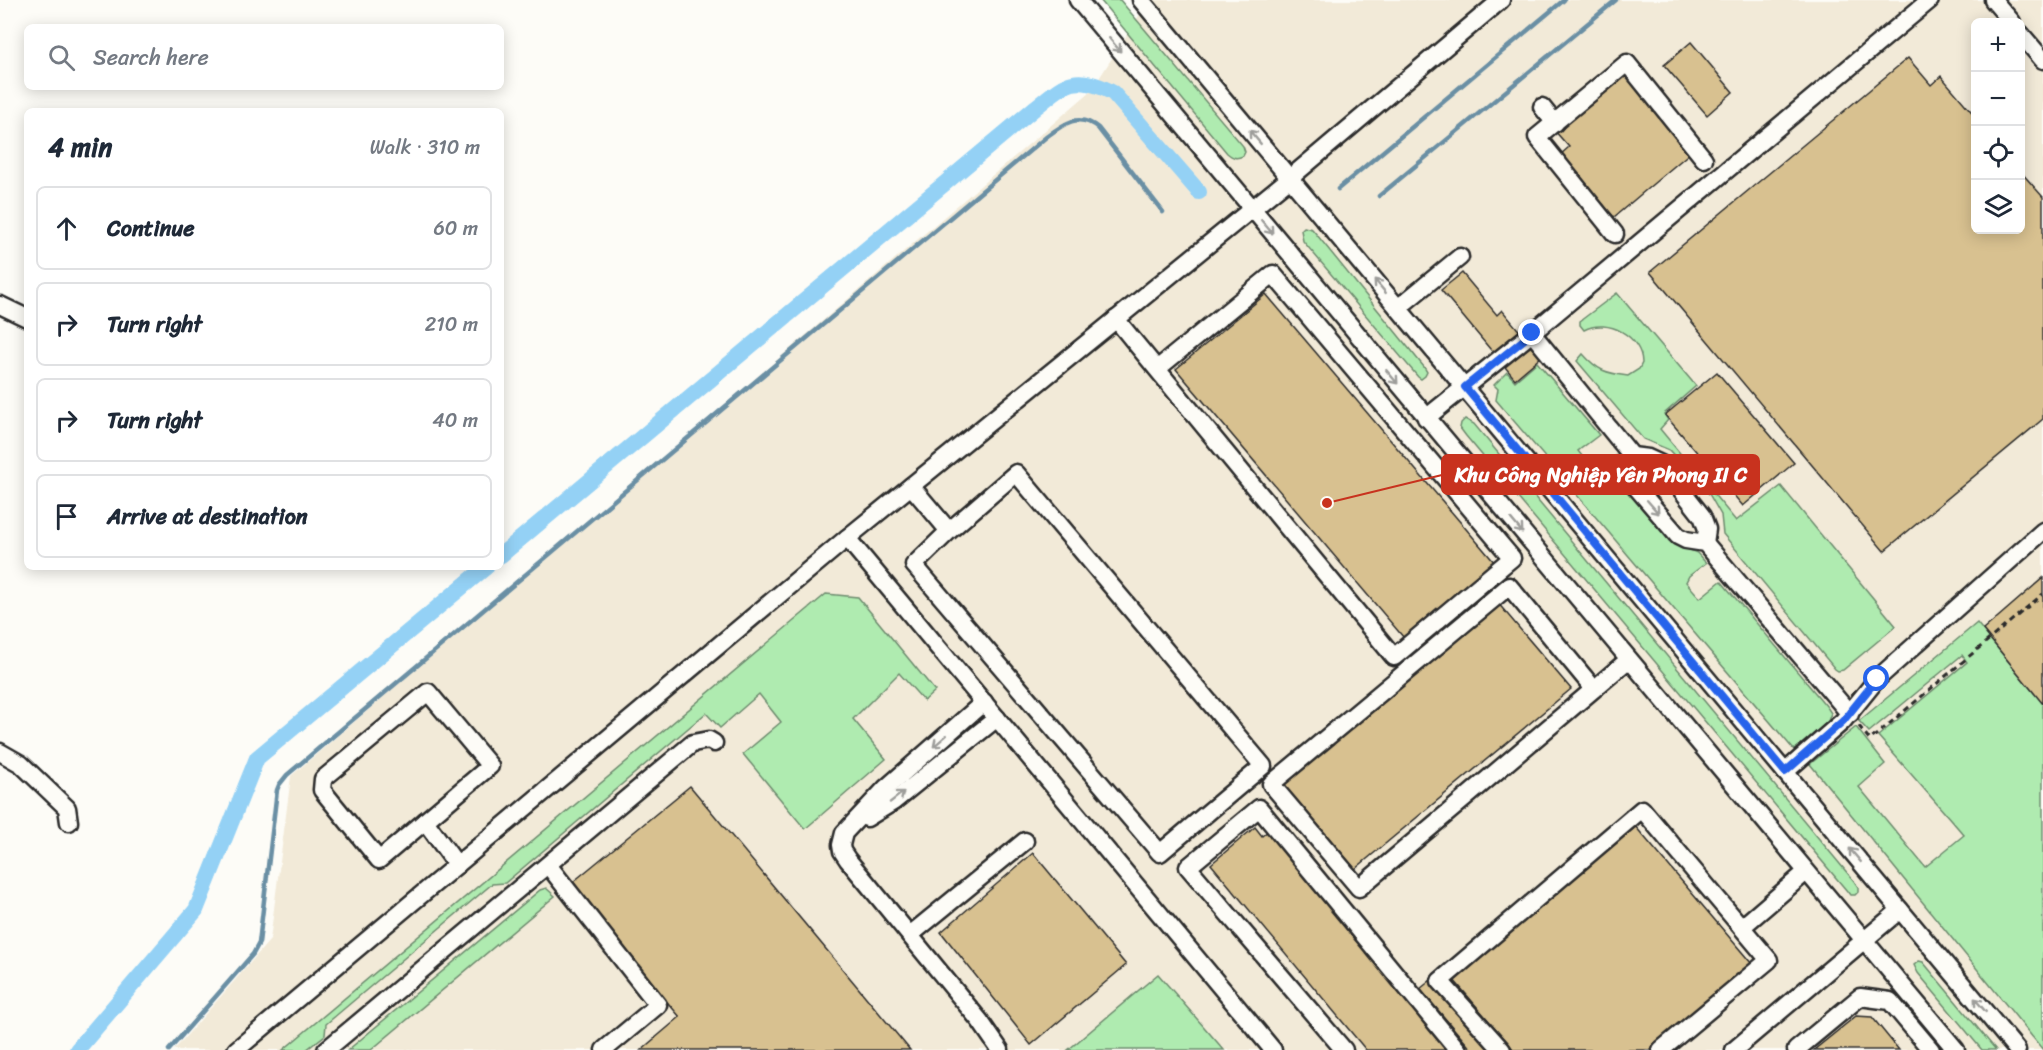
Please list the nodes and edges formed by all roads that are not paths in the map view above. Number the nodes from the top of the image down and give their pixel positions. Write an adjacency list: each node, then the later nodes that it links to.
1 (1078, 0): 13 (street, one-way to 13)
2 (1141, 0): 12 (street, one-way to 2)
3 (1502, 0): 12 (street)
4 (1930, 0): 20 (street)
5 (1993, 0): 6 (street)
6 (2009, 18)
7 (2025, 39): 8 (street)
8 (2043, 60)
9 (1542, 107): 10 (street)
10 (1555, 123): 11 (street); 14 (street)
11 (1704, 159)
12 (1290, 177): 13 (street); 17 (street, one-way to 12)
13 (1251, 208): 19 (street); 23 (street, one-way to 23)
14 (1615, 234)
15 (1460, 257): 17 (street)
16 (0, 305): 18 (street)
17 (1398, 308): 22 (street)
18 (24, 317)
19 (1116, 319): 21 (street); 25 (street)
20 (1532, 333): 22 (street); 24 (street)
21 (1157, 369): 21 (street)
22 (1465, 387): 23 (street); 37 (street)
23 (1426, 418): 30 (street, one-way to 30)
24 (1632, 456): 29 (street, one-way to 29); 29 (street)
25 (911, 486): 26 (street); 28 (street)
26 (949, 531): 26 (street)
27 (2043, 531): 34 (street)
28 (848, 538): 32 (street); 42 (street)
29 (1705, 543): 34 (street)
30 (1628, 660): 31 (street); 44 (street)
31 (1594, 689): 31 (street)
32 (984, 702): 33 (street); 40 (street, one-way to 40)
33 (997, 718): 40 (street, one-way to 33); 53 (street)
34 (1854, 720): 37 (street)
35 (714, 743): 43 (street)
36 (0, 752): 39 (street)
37 (1785, 772): 45 (street, one-way to 37)
38 (425, 821): 38 (street); 42 (street)
39 (69, 822)
40 (848, 829): 47 (street)
41 (1025, 841): 47 (street)
42 (457, 865): 50 (street)
43 (548, 865): 51 (street); 52 (street)
44 (1806, 872): 46 (street); 48 (street)
45 (1900, 910): 48 (street); 62 (street, one-way to 45)
46 (1742, 927): 56 (street); 57 (street)
47 (910, 935): 49 (street)
48 (1863, 940): 58 (street); 61 (street)
49 (993, 1047)
50 (236, 1050)
51 (326, 1050)
52 (604, 1050)
53 (1274, 1050)
54 (1344, 1050): 55 (street)
55 (1458, 1050)
56 (1502, 1050)
57 (1661, 1050)
58 (1734, 1050)
59 (1796, 1050): 60 (street)
60 (1931, 1050)
61 (1956, 1050)
62 (2017, 1050)

